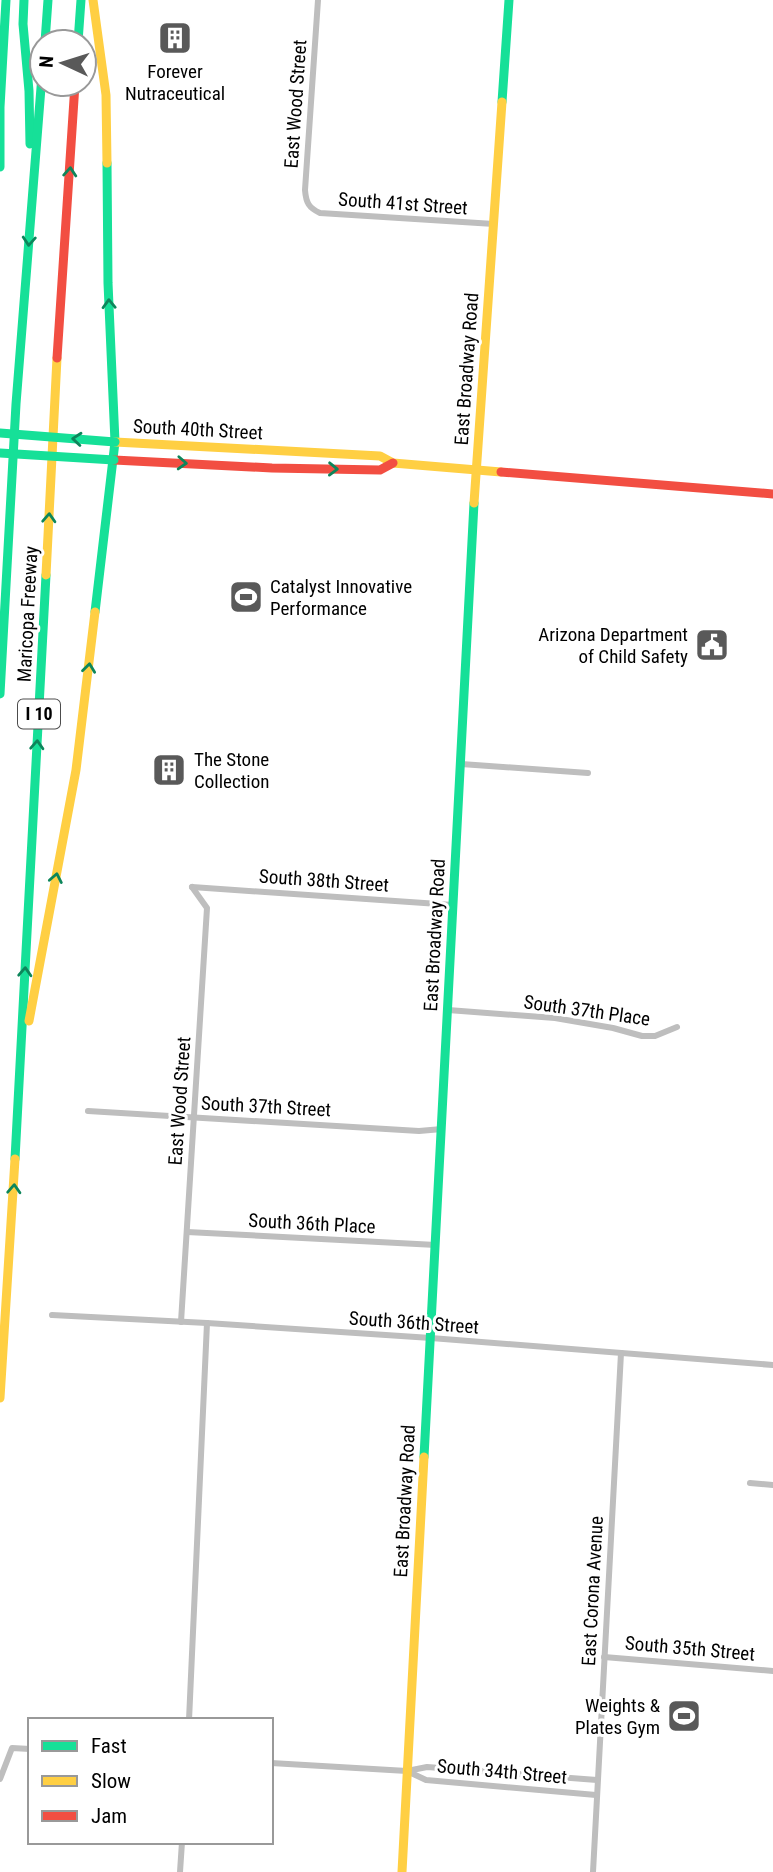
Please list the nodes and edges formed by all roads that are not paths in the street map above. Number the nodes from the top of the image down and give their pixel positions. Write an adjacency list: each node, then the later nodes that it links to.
1 (6, 0): 12 (main road)
2 (24, 0): 13 (main road)
3 (48, 0): 8 (main road)
4 (81, 0): 9 (main road)
5 (93, 0): 17 (main road, one-way to 5)
6 (318, 0): 14 (street, East Wood Street)
7 (509, 0): 15 (main road, East Broadway Road)
8 (46, 28)
9 (79, 28)
10 (40, 98): 13 (main road, Maricopa Freeway / I 10)
11 (74, 98): 30 (main road, Maricopa Freeway / I 10, one-way to 11)
12 (0, 167)
13 (32, 197): 23 (main road, Maricopa Freeway / I 10, one-way to 23)
14 (310, 209): 15 (street, South 41st Street)
15 (494, 224): 21 (main road, East Broadway Road)
16 (0, 433): 17 (main road, South 40th Street, one-way to 16, bridge)
17 (115, 442): 19 (main road); 20 (main road, South 40th Street)
18 (0, 453): 19 (main road, South 40th Street, bridge)
19 (114, 460): 20 (main road, South 40th Street, one-way to 20); 30 (main road, one-way to 19)
20 (393, 463): 21 (main road, South 40th Street)
21 (476, 469): 22 (main road, South 40th Street); 24 (main road, East Broadway Road)
22 (773, 494)
23 (0, 694)
24 (461, 764): 25 (street); 27 (main road, East Broadway Road)
25 (588, 773)
26 (192, 887): 27 (street, South 38th Street); 32 (street, East Wood Street)
27 (453, 905): 28 (main road, East Broadway Road)
28 (448, 1010): 29 (street, South 37th Place); 33 (main road, East Broadway Road)
29 (677, 1027)
30 (20, 1065): 42 (main road, Maricopa Freeway / I 10, one-way to 30)
31 (88, 1111): 32 (street, South 37th Street)
32 (194, 1118): 33 (street, South 37th Street); 34 (street, East Wood Street)
33 (442, 1129): 35 (main road, East Broadway Road)
34 (187, 1232): 35 (street, South 36th Place); 37 (street, East Wood Street)
35 (436, 1245): 39 (main road, East Broadway Road)
36 (51, 1315): 37 (street, South 36th Street)
37 (181, 1322): 38 (street, South 36th Street)
38 (207, 1323): 39 (street, South 36th Street); 47 (street)
39 (430, 1338): 40 (street, South 36th Street); 50 (main road, East Broadway Road)
40 (621, 1353): 41 (street, South 36th Street); 45 (street, East Corona Avenue)
41 (773, 1365)
42 (0, 1398)
43 (750, 1483): 44 (street)
44 (773, 1485)
45 (604, 1657): 46 (street, South 35th Street); 52 (street, East Corona Avenue)
46 (773, 1671)
47 (189, 1718)
48 (28, 1749): 51 (street)
49 (273, 1763): 50 (street, South 34th Street)
50 (407, 1772): 52 (street, South 34th Street); 53 (street, South 34th Street); 56 (main road, East Broadway Road)
51 (0, 1779)
52 (597, 1780): 53 (street, East Corona Avenue)
53 (596, 1795): 57 (street, East Corona Avenue)
54 (182, 1844): 55 (street)
55 (180, 1872)
56 (401, 1872)
57 (593, 1872)

